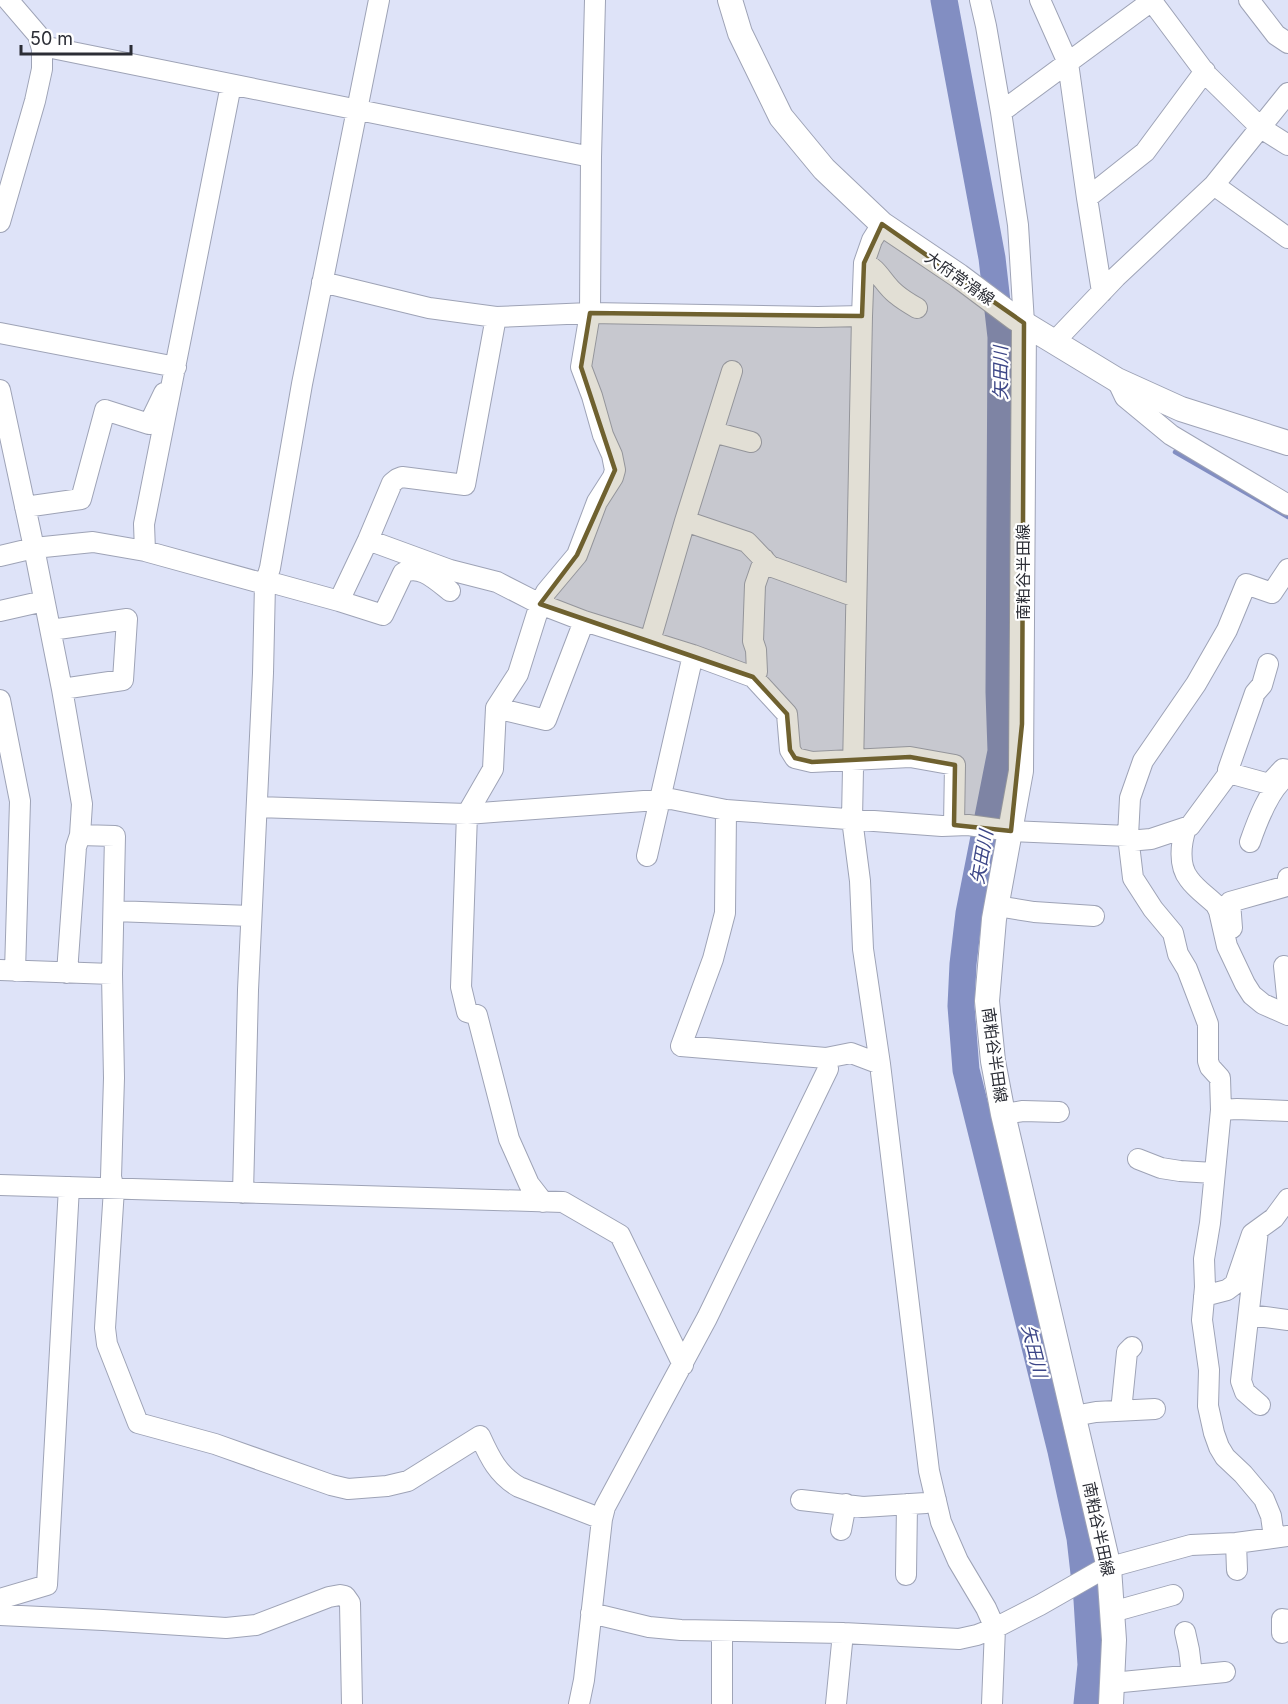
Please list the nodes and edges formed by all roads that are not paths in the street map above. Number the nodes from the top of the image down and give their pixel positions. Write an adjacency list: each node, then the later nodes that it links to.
1 (8, 0): 10 (street)
2 (379, 0): 15 (street)
3 (595, 0): 19 (street)
4 (730, 0): 23 (main road, 大府常滑線)
5 (980, 0): 16 (street)
6 (1040, 0): 11 (street)
7 (1152, 0): 11 (street); 12 (street)
8 (1249, 0): 9 (street)
9 (1288, 43)
10 (42, 49): 13 (street); 22 (street)
11 (1068, 63): 16 (street); 21 (street)
12 (1205, 71): 17 (street); 21 (street)
13 (231, 85): 15 (street); 35 (street)
14 (1288, 93): 17 (street)
15 (358, 109): 19 (street); 26 (street)
16 (1001, 112): 32 (street)
17 (1261, 128): 18 (street); 20 (street)
18 (1288, 145)
19 (591, 157): 29 (street)
20 (1214, 185): 24 (street); 27 (street)
21 (1087, 198): 27 (street)
22 (0, 222)
23 (882, 224): 25 (street); 32 (main road, 大府常滑線)
24 (1288, 238)
25 (864, 263): 28 (street); 30 (street)
26 (322, 282): 31 (street); 54 (street)
27 (1102, 292): 34 (street)
28 (917, 308)
29 (590, 313): 30 (street); 31 (street); 59 (street)
30 (862, 316): 56 (street)
31 (496, 317): 48 (street)
32 (1020, 321): 34 (main road, 大府常滑線); 81 (main road, 南粕谷半田線)
33 (0, 333): 35 (street)
34 (1055, 341): 37 (main road, 大府常滑線)
35 (176, 368): 38 (street)
36 (732, 371): 41 (street)
37 (1117, 380): 40 (main road, 大府常滑線); 42 (street)
38 (172, 388): 46 (street); 50 (street)
39 (0, 390): 46 (street)
40 (1181, 409): 42 (street); 44 (main road, 大府常滑線)
41 (713, 432): 43 (street); 47 (street)
42 (1171, 435): 45 (street)
43 (751, 442)
44 (1288, 443)
45 (1288, 505)
46 (25, 507): 49 (street)
47 (685, 521): 52 (street); 63 (street)
48 (368, 540): 57 (street); 59 (street)
49 (34, 548): 50 (street); 51 (street); 58 (street)
50 (145, 551): 54 (street)
51 (0, 556)
52 (764, 559): 56 (street); 66 (street)
53 (1288, 569): 83 (street)
54 (265, 584): 57 (street); 75 (street)
55 (450, 591): 57 (street)
56 (856, 597): 70 (street)
57 (339, 601)
58 (44, 602): 60 (street); 62 (street)
59 (540, 604): 61 (street); 69 (street)
60 (0, 611)
61 (584, 621): 63 (street); 69 (street)
62 (51, 630): 67 (street); 67 (street)
63 (650, 641): 64 (street)
64 (693, 655): 66 (street); 74 (street)
65 (1268, 664): 72 (street)
66 (753, 676): 70 (street)
67 (62, 689): 82 (street)
68 (0, 700): 93 (street)
69 (496, 708): 77 (street)
70 (852, 760): 78 (street); 79 (street)
71 (1288, 770): 72 (street)
72 (1228, 772): 80 (street)
73 (1288, 776): 84 (street)
74 (658, 800): 76 (street); 77 (street); 85 (street)
75 (257, 808): 77 (street); 89 (street)
76 (726, 810): 78 (street); 98 (street)
77 (467, 814): 111 (street)
78 (852, 819): 79 (street); 99 (street)
79 (961, 825): 81 (street)
80 (1186, 828): 83 (street); 91 (street)
81 (1008, 830): 83 (street); 87 (main road, 南粕谷半田線)
82 (80, 835): 88 (street); 94 (street)
83 (1128, 838): 100 (street)
84 (1250, 842)
85 (647, 856)
86 (1288, 878): 91 (street)
87 (997, 906): 90 (street); 103 (main road, 南粕谷半田線)
88 (114, 911): 89 (street); 95 (street)
89 (251, 916): 109 (street)
90 (1094, 916)
91 (1237, 966): 97 (street)
92 (1284, 966): 96 (street)
93 (8, 970): 94 (street)
94 (67, 973): 95 (street)
95 (112, 974): 108 (street)
96 (1288, 1006)
97 (1288, 1015)
98 (826, 1058): 99 (street); 117 (street)
99 (880, 1064): 124 (street)
100 (1221, 1110): 101 (street); 105 (street)
101 (1288, 1111)
102 (1059, 1112): 103 (street)
103 (1003, 1114): 121 (main road, 南粕谷半田線)
104 (1138, 1159): 105 (street)
105 (1214, 1173): 113 (street)
106 (0, 1185): 107 (street)
107 (69, 1187): 108 (street); 135 (street)
108 (114, 1189): 109 (street); 127 (street)
109 (243, 1193): 111 (street)
110 (1288, 1199): 112 (street)
111 (543, 1202): 117 (street)
112 (1258, 1230): 113 (street); 114 (street)
113 (1204, 1296): 129 (street)
114 (1249, 1315): 115 (street); 118 (street)
115 (1288, 1320)
116 (1132, 1347): 120 (street)
117 (683, 1365): 127 (street)
118 (1260, 1405)
119 (1155, 1409): 120 (street)
120 (1121, 1411): 121 (street)
121 (1074, 1416): 131 (main road, 南粕谷半田線)
122 (1261, 1478): 129 (street)
123 (801, 1500): 125 (street)
124 (936, 1500): 126 (street); 139 (street)
125 (846, 1504): 126 (street); 128 (street)
126 (907, 1504): 133 (street)
127 (602, 1519): 137 (street)
128 (841, 1530)
129 (1280, 1536): 130 (street)
130 (1236, 1543): 131 (street); 132 (street)
131 (1106, 1569): 136 (main road, 南粕谷半田線); 139 (street)
132 (1237, 1570)
133 (906, 1575)
134 (1173, 1595): 136 (street)
135 (0, 1599)
136 (1112, 1612): 145 (main road, 南粕谷半田線)
137 (591, 1613): 140 (street); 147 (street)
138 (0, 1615): 146 (street)
139 (995, 1628): 142 (street); 150 (street)
140 (722, 1632): 142 (street); 148 (street)
141 (1185, 1632): 144 (street)
142 (843, 1633): 149 (street)
143 (1225, 1672): 144 (street)
144 (1192, 1675): 145 (street)
145 (1112, 1694)
146 (352, 1704)
147 (579, 1704)
148 (722, 1704)
149 (836, 1704)
150 (992, 1704)

